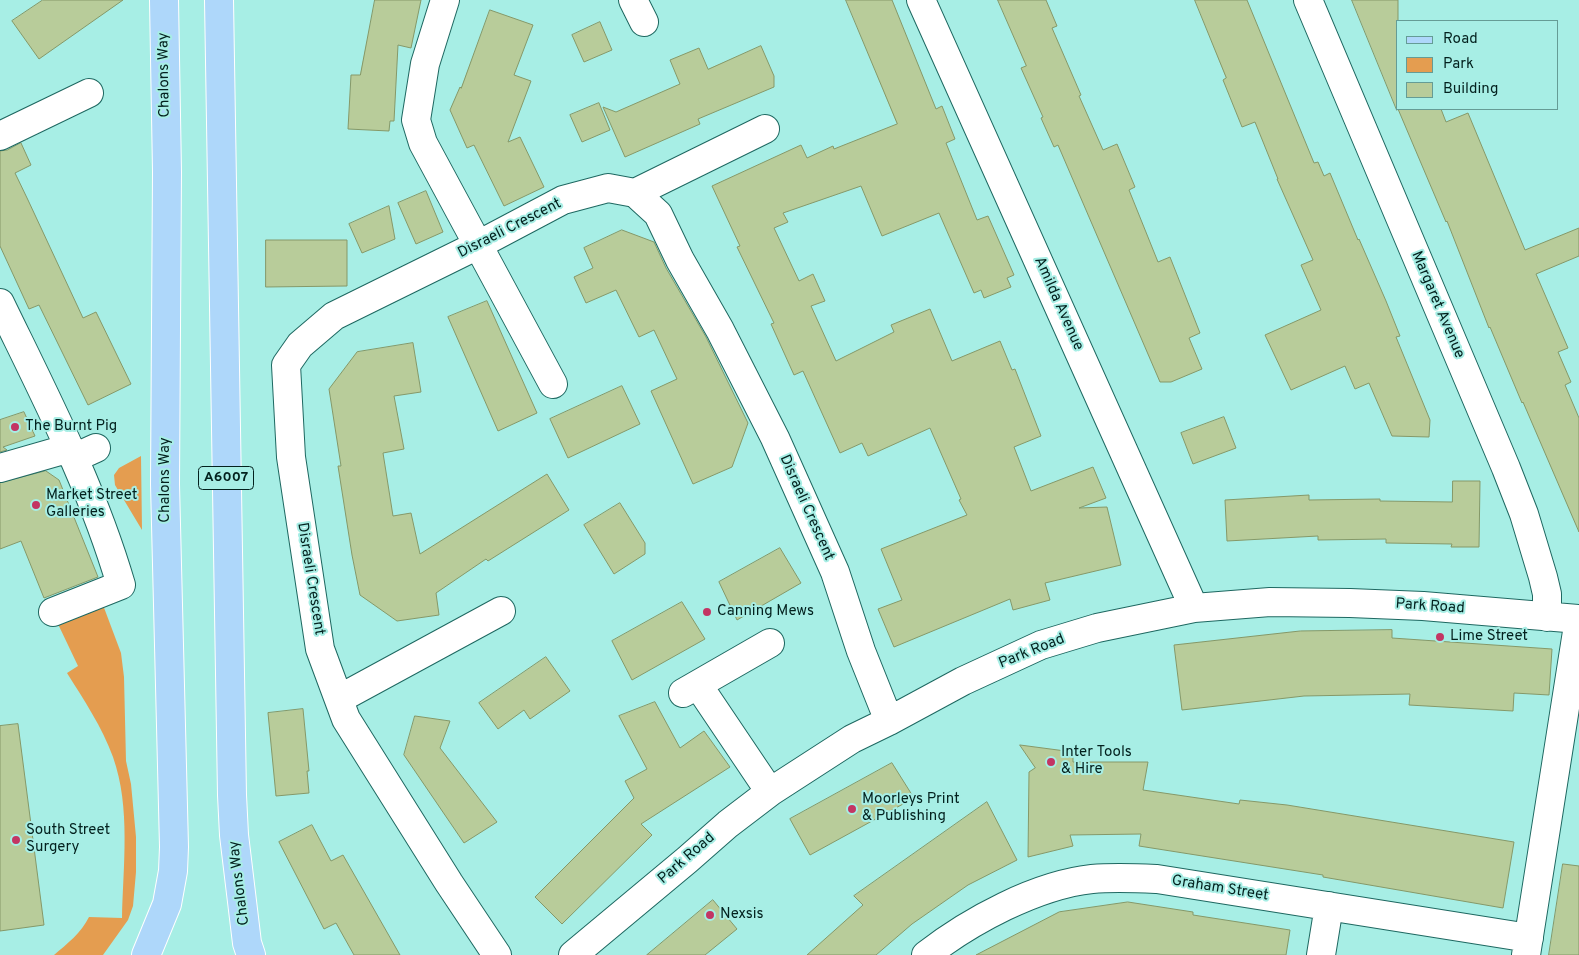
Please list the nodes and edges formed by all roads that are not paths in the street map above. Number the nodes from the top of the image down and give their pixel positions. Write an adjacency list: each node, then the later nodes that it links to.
1 (164, 0): 26 (main road, Chalons Way)
2 (219, 0): 27 (main road, Chalons Way / A6007)
3 (445, 0): 10 (street)
4 (921, 0): 15 (street, Amilda Avenue)
5 (1308, 0): 18 (street, Margaret Avenue)
6 (89, 93): 8 (street)
7 (766, 129): 9 (street)
8 (0, 136)
9 (635, 193): 10 (street, Disraeli Crescent); 22 (street, Disraeli Crescent)
10 (478, 245): 12 (street); 21 (street, Disraeli Crescent)
11 (0, 303): 13 (street)
12 (553, 384)
13 (80, 451): 14 (street); 17 (street)
14 (0, 468)
15 (1194, 608): 18 (street, Park Road); 22 (street, Park Road)
16 (502, 611): 21 (street)
17 (53, 612)
18 (1547, 616): 19 (street, Park Road)
19 (1579, 619): 25 (street)
20 (770, 643): 23 (street)
21 (338, 699): 28 (street, Disraeli Crescent)
22 (889, 722): 23 (street, Park Road)
23 (770, 792): 29 (street, Park Road)
24 (1329, 906): 25 (street, Graham Street); 30 (street, Graham Street); 31 (street)
25 (1528, 946)
26 (146, 955)
27 (251, 955)
28 (497, 955)
29 (573, 955)
30 (926, 955)
31 (1321, 955)

